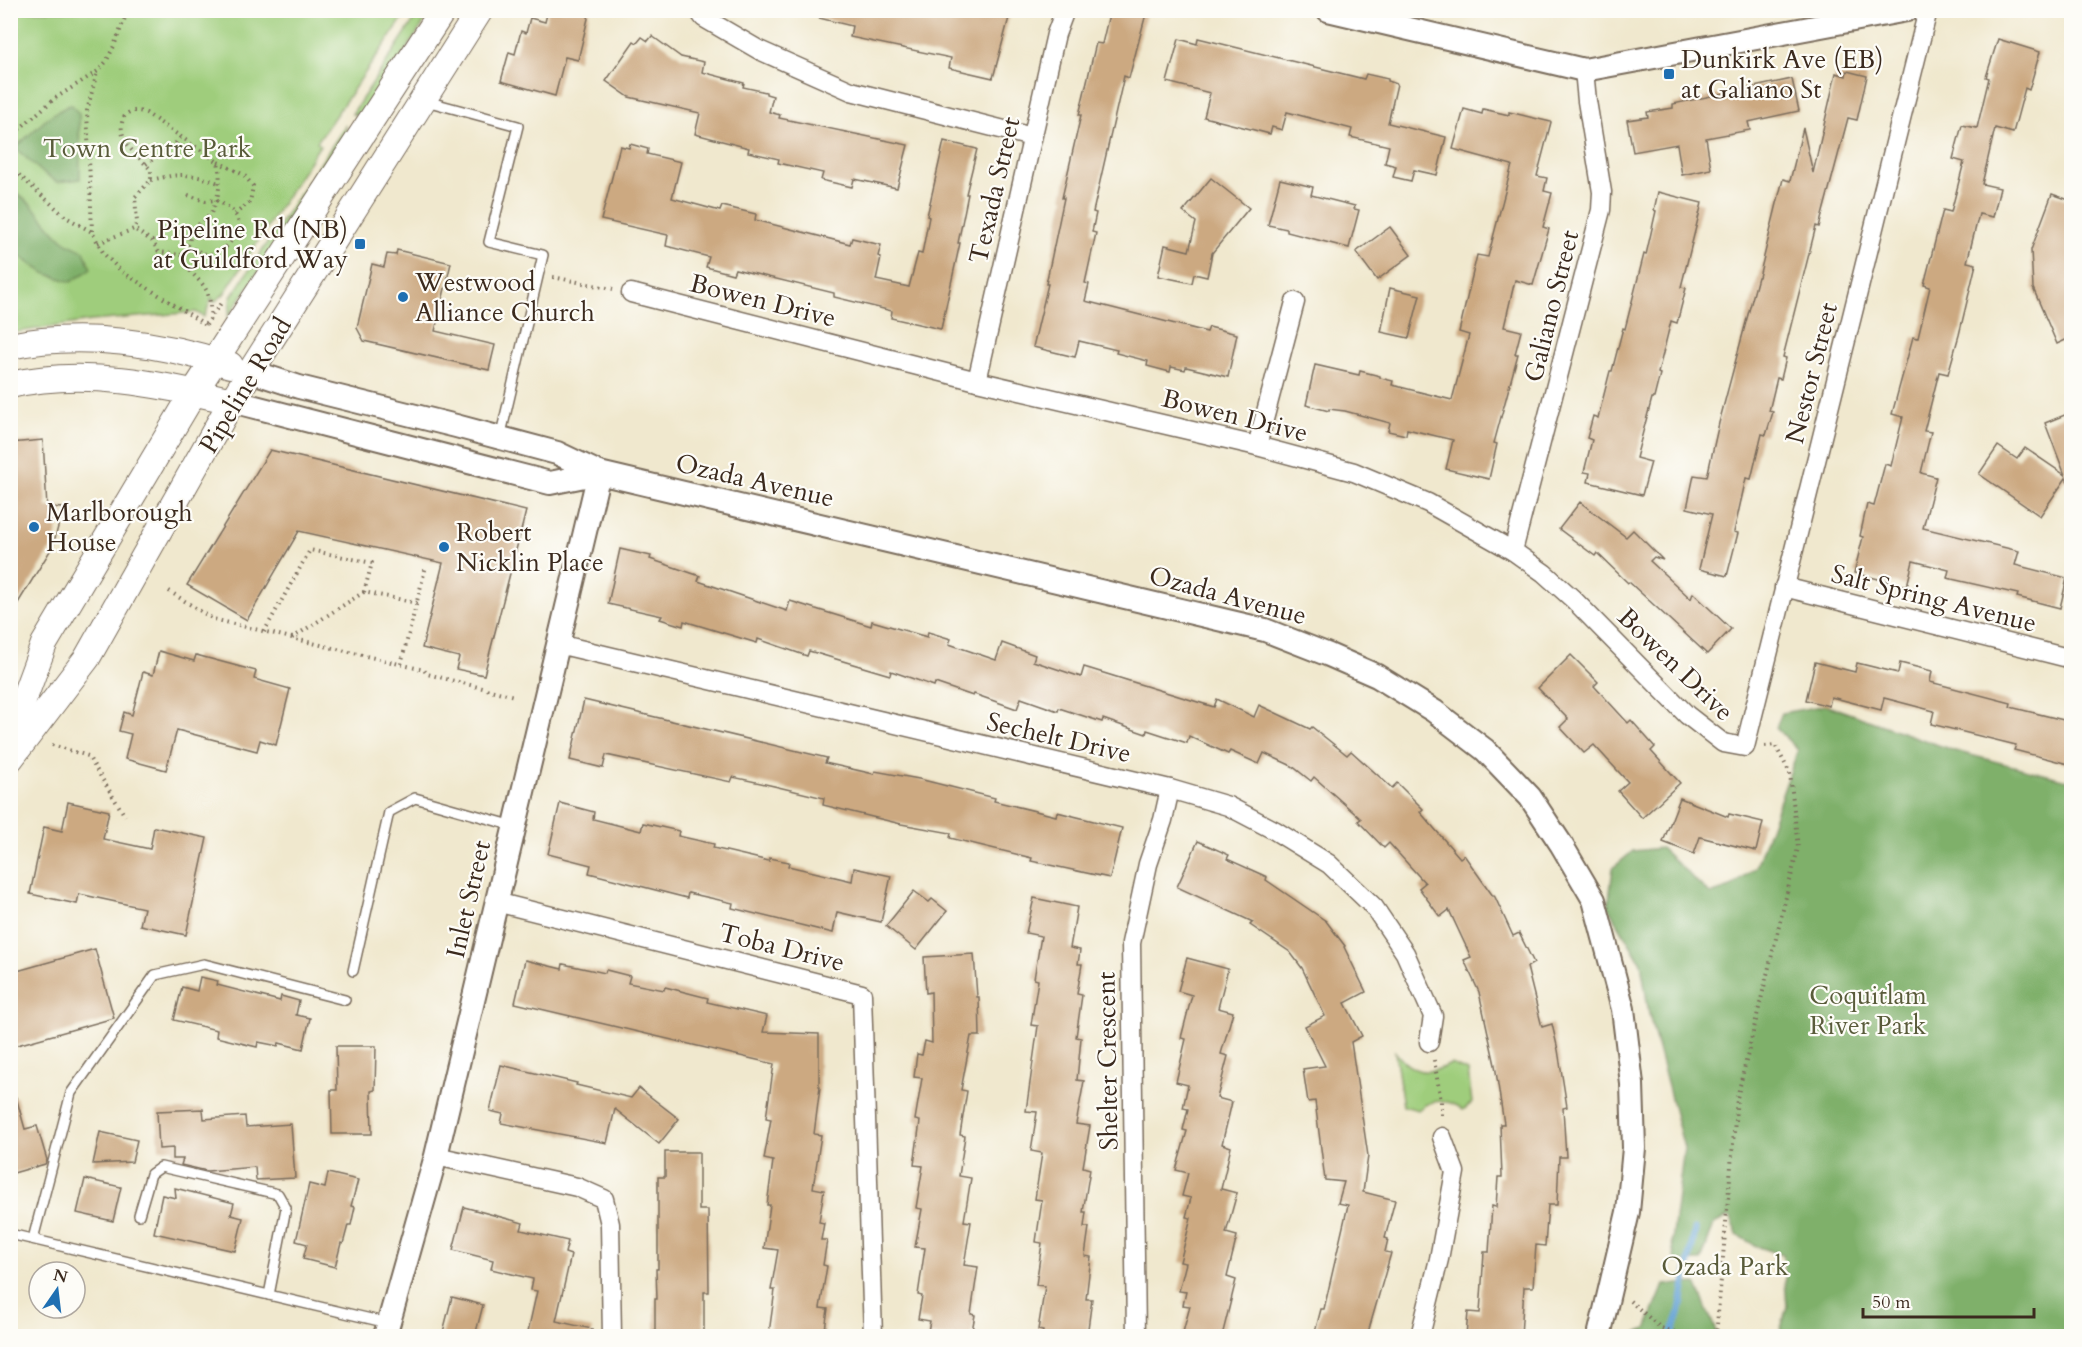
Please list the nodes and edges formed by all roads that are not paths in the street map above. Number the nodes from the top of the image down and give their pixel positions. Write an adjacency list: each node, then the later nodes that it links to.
1 (443, 10): 14 (main road, Pipeline Road)
2 (480, 10): 9 (main road, Pipeline Road)
3 (698, 10): 10 (street)
4 (1065, 10): 10 (street, Texada Street)
5 (1907, 10): 8 (street)
6 (1928, 10): 24 (street, Nestor Street)
7 (1331, 11): 8 (street)
8 (1584, 70): 23 (street, Galiano Street)
9 (422, 100): 15 (main road, Pipeline Road); 20 (lane)
10 (1032, 137): 16 (street, Texada Street)
11 (631, 292): 16 (street, Bowen Drive)
12 (1295, 302): 21 (street)
13 (10, 346): 14 (main road)
14 (214, 360): 15 (main road); 18 (main road, Pipeline Road)
15 (250, 371): 19 (main road, Pipeline Road); 20 (street, Ozada Avenue)
16 (977, 381): 21 (street, Bowen Drive)
17 (10, 385): 18 (main road)
18 (194, 392): 19 (main road); 27 (main road, Pipeline Road)
19 (232, 401): 22 (street, Ozada Avenue); 29 (main road, Pipeline Road)
20 (500, 438): 22 (street, Ozada Avenue)
21 (1257, 446): 23 (street, Bowen Drive)
22 (599, 473): 25 (street, Inlet Street); 47 (street, Ozada Avenue)
23 (1513, 551): 28 (street, Bowen Drive)
24 (1784, 587): 26 (street, Salt Spring Avenue); 28 (street, Nestor Street)
25 (558, 644): 30 (street, Sechelt Drive); 31 (street, Inlet Street)
26 (2072, 659)
27 (10, 736)
28 (1745, 747)
29 (10, 759)
30 (1170, 789): 35 (street, Sechelt Drive); 45 (street, Shelter Crescent)
31 (514, 826): 32 (street, Inlet Street); 33 (lane)
32 (496, 902): 37 (street, Inlet Street); 44 (street, Toba Drive)
33 (353, 971)
34 (345, 1000): 40 (lane)
35 (1429, 1042)
36 (1442, 1137): 46 (street)
37 (436, 1156): 42 (street, Inlet Street); 43 (street)
38 (140, 1215): 41 (lane)
39 (10, 1234): 40 (lane)
40 (33, 1239): 41 (lane)
41 (268, 1295): 42 (lane)
42 (387, 1330)
43 (612, 1336)
44 (873, 1336)
45 (1136, 1336)
46 (1420, 1336)
47 (1599, 1336)

